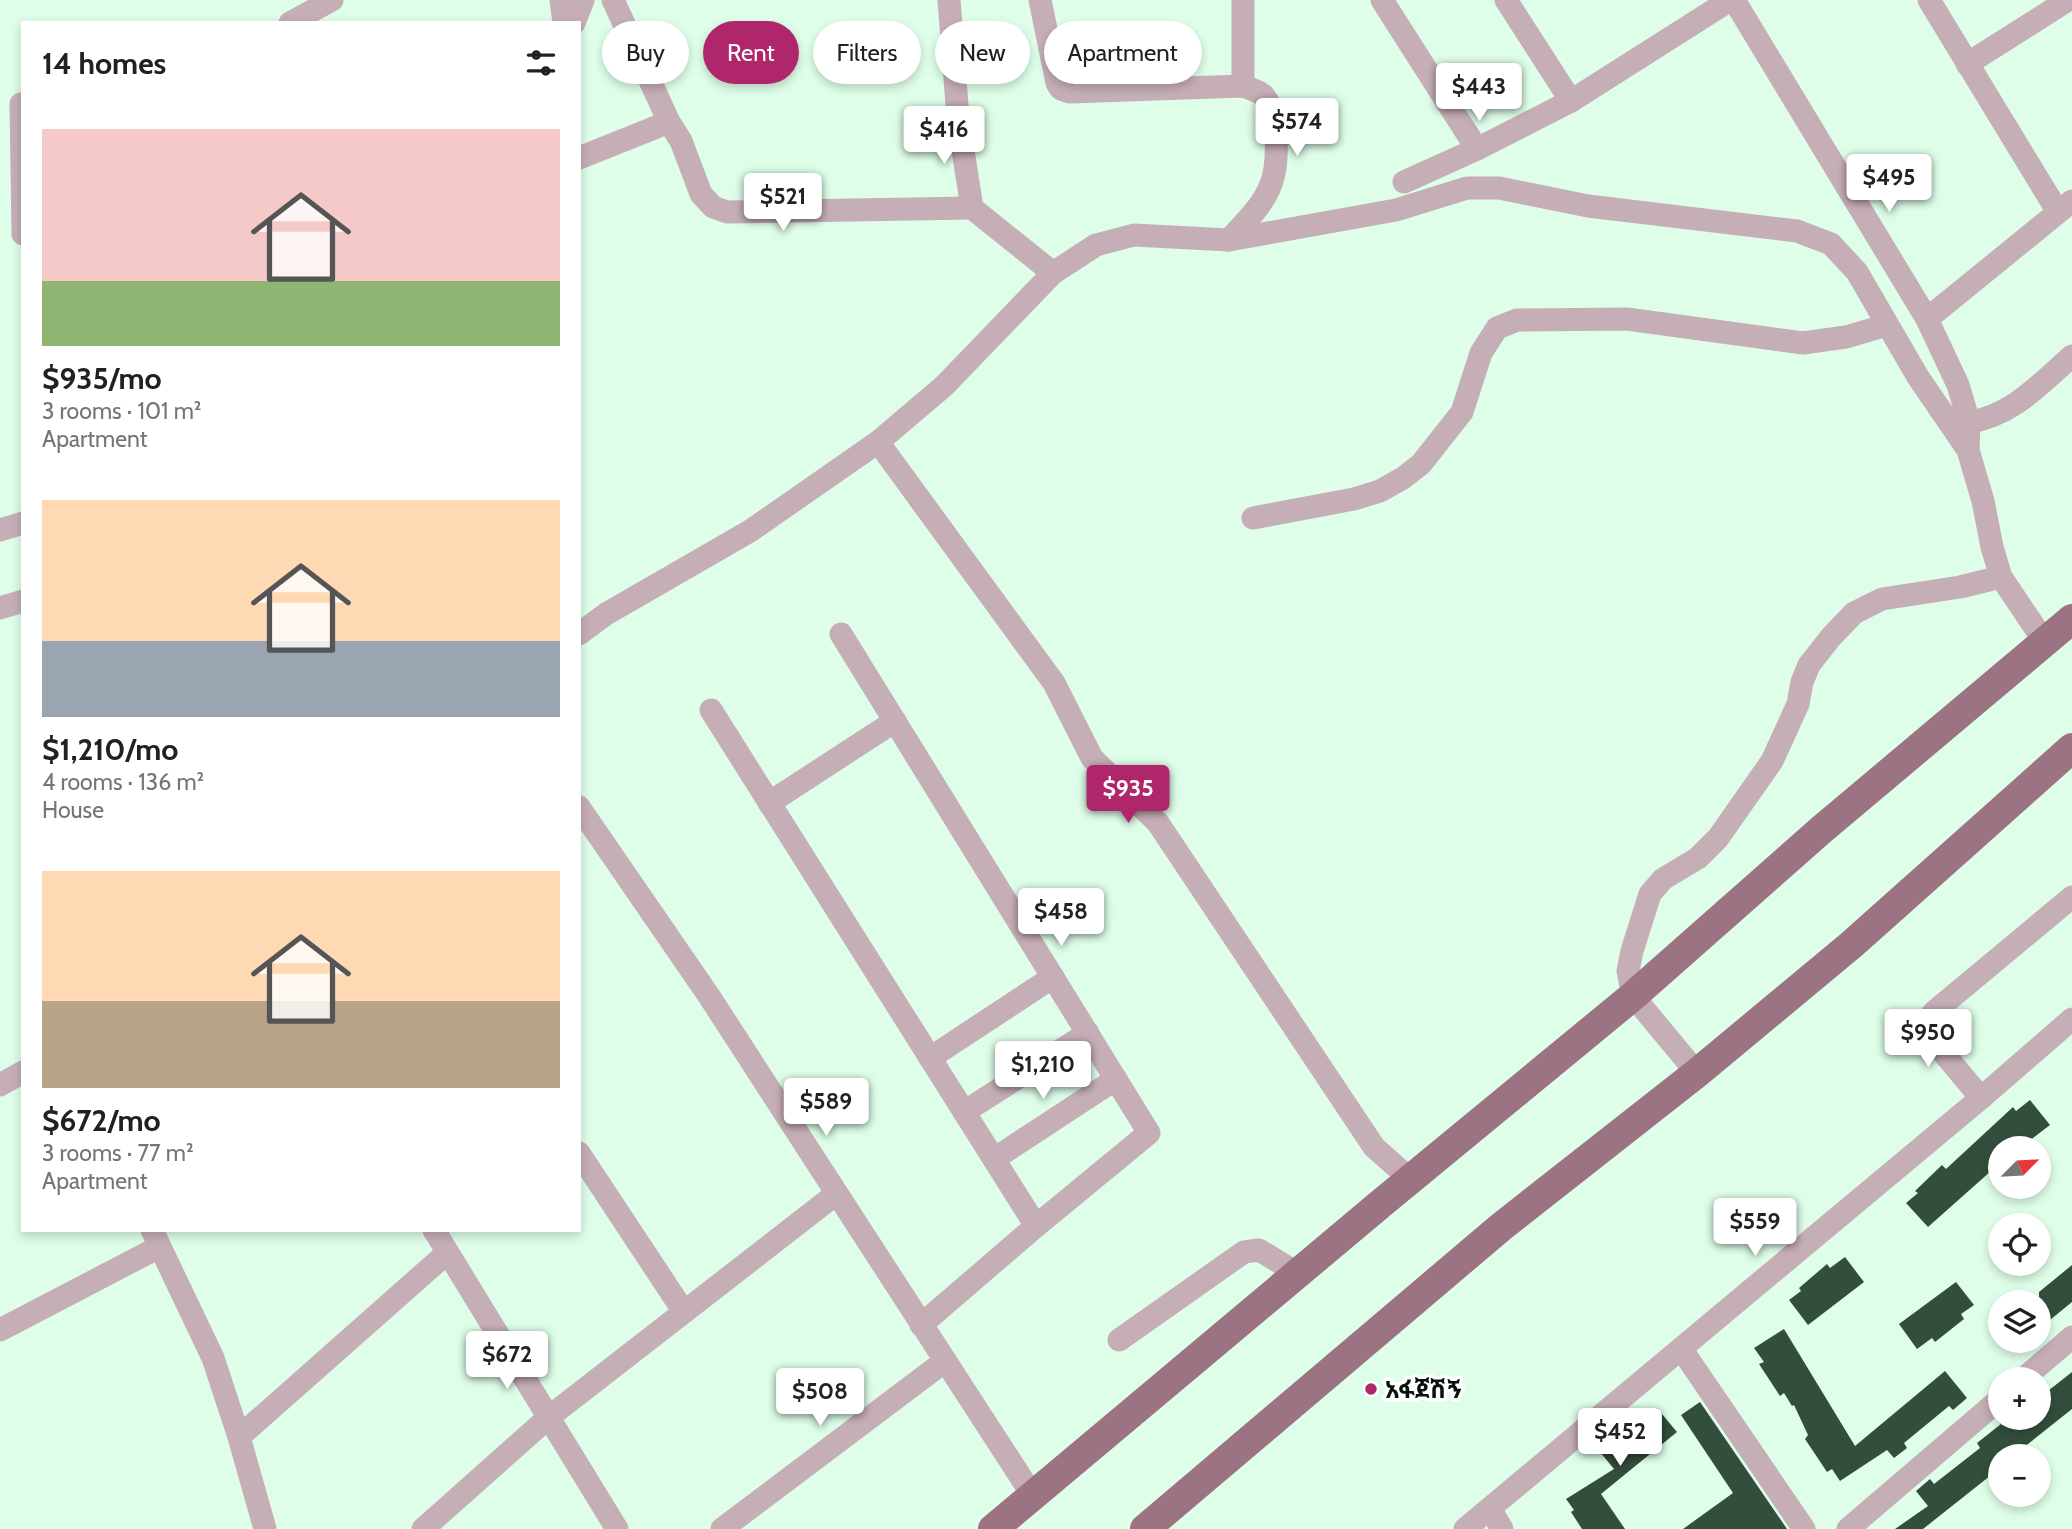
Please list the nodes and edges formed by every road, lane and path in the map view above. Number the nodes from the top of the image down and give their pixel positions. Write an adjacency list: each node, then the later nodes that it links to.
1 (332, 0): 13 (street)
2 (561, 0): 14 (street)
3 (583, 0): 15 (street)
4 (613, 0): 20 (street)
5 (949, 0): 26 (street)
6 (1040, 0): 17 (street)
7 (1243, 0): 17 (street)
8 (1382, 0): 21 (street)
9 (1506, 0): 18 (street)
10 (1732, 0): 18 (street); 29 (street)
11 (1929, 0): 16 (street)
12 (2068, 0): 16 (street)
13 (294, 21)
14 (564, 21)
15 (575, 21)
16 (1967, 64): 25 (street)
17 (1243, 86): 27 (street)
18 (1571, 101): 21 (street)
19 (15, 106): 24 (street)
20 (669, 122): 22 (street); 26 (street)
21 (1477, 149): 23 (street)
22 (581, 157)
23 (1404, 182)
24 (21, 202)
25 (2065, 207): 29 (street)
26 (972, 208): 28 (street)
27 (1229, 240): 28 (street); 30 (street)
28 (1053, 273): 33 (street)
29 (1927, 319): 32 (street)
30 (1887, 325): 34 (street); 35 (street)
31 (2072, 356): 32 (street)
32 (1969, 422): 34 (street)
33 (878, 442): 42 (street); 64 (street)
34 (1968, 450): 38 (street)
35 (1254, 518)
36 (21, 524): 37 (street)
37 (0, 530)
38 (2001, 577): 44 (street); 52 (street)
39 (21, 602): 40 (street)
40 (0, 608)
41 (2072, 619): 44 (main road)
42 (581, 633)
43 (841, 634): 46 (street)
44 (2044, 641): 52 (main road)
45 (711, 710): 48 (street)
46 (895, 721): 48 (street); 51 (street)
47 (2072, 748): 57 (main road)
48 (769, 803): 55 (street)
49 (581, 810): 65 (street)
50 (2072, 897): 60 (street)
51 (1054, 978): 54 (street); 55 (street)
52 (1633, 996): 57 (street); 64 (main road)
53 (2072, 1019): 60 (street)
54 (1088, 1033): 58 (street); 61 (street)
55 (930, 1058): 61 (street)
56 (21, 1073): 59 (street)
57 (1697, 1073): 89 (main road)
58 (1116, 1079): 63 (street); 66 (street)
59 (0, 1085)
60 (1981, 1098): 76 (street)
61 (964, 1112): 63 (street)
62 (581, 1156): 71 (street)
63 (994, 1160): 66 (street)
64 (1410, 1179): 70 (main road)
65 (836, 1194): 71 (street); 72 (street)
66 (1036, 1226): 72 (street)
67 (435, 1232): 69 (street)
68 (155, 1238): 73 (street); 81 (street)
69 (447, 1253): 80 (street); 81 (street)
70 (1297, 1273): 75 (street); 82 (main road)
71 (684, 1312): 80 (street)
72 (921, 1325): 77 (street)
73 (0, 1330)
74 (2072, 1337): 78 (street)
75 (1119, 1340)
76 (1682, 1350): 83 (street); 92 (street)
77 (945, 1362): 82 (street); 87 (street)
78 (2037, 1367)
79 (1988, 1409): 93 (street)
80 (549, 1417): 85 (street); 86 (street)
81 (239, 1437): 84 (street)
82 (1033, 1496): 88 (main road)
83 (1490, 1509): 90 (street); 91 (street)
84 (265, 1529)
85 (423, 1529)
86 (617, 1529)
87 (722, 1529)
88 (993, 1529)
89 (1145, 1529)
90 (1465, 1529)
91 (1503, 1529)
92 (1804, 1529)
93 (1848, 1529)

